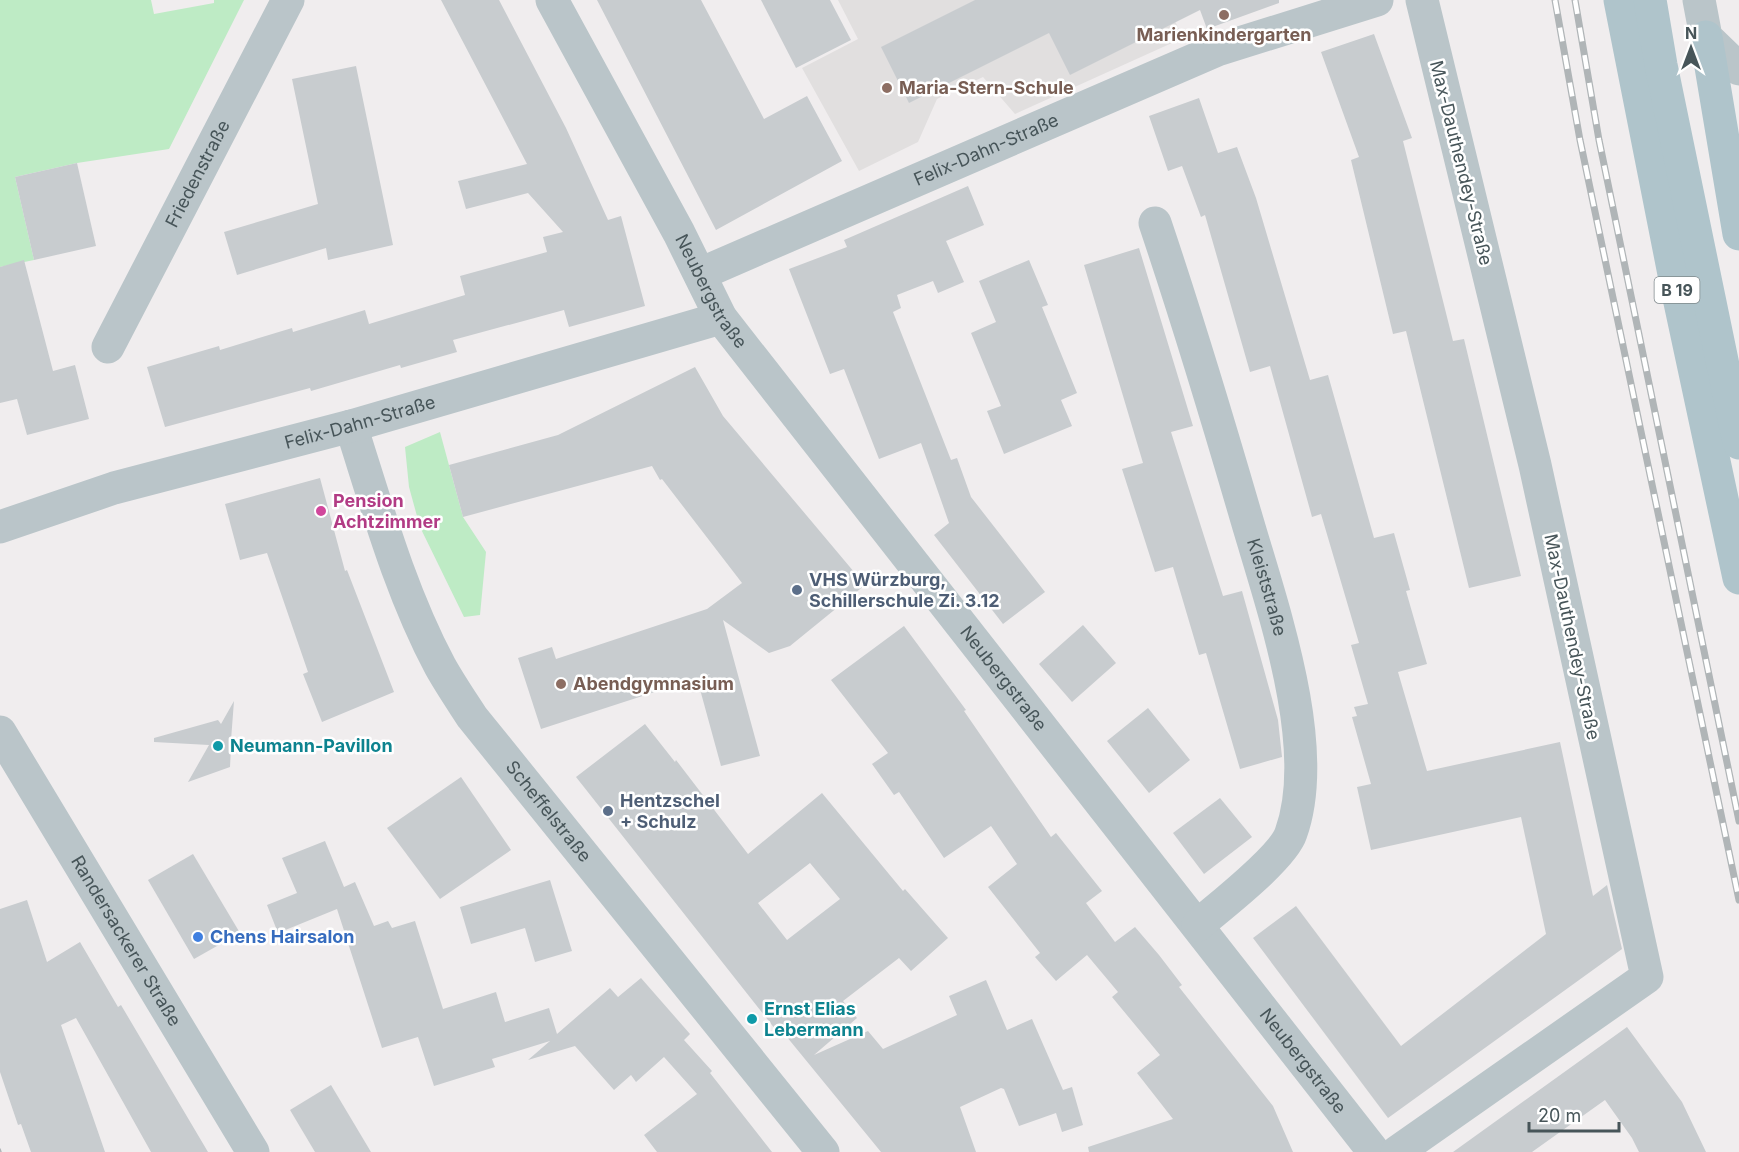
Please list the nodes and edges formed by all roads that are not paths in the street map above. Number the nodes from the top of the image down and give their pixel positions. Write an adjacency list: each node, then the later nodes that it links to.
1 (288, 0): 14 (street, Friedenstraße)
2 (552, 0): 12 (street, Neubergstraße)
3 (1377, 0): 12 (street, Felix-Dahn-Straße)
4 (1422, 0): 24 (street, Max-Dauthendey-Straße)
5 (1620, 0): 18 (main road, B 19)
6 (1650, 0): 16 (main road, B 19)
7 (1699, 0): 8 (street)
8 (1706, 37): 9 (street); 11 (main road)
9 (1739, 69)
10 (1155, 223): 20 (street, Kleiststraße)
11 (1739, 234)
12 (700, 274): 13 (street, Neubergstraße)
13 (721, 318): 15 (street, Felix-Dahn-Straße); 20 (street, Neubergstraße)
14 (108, 347)
15 (351, 426): 17 (street, Felix-Dahn-Straße); 22 (street, Scheffelstraße)
16 (1739, 443)
17 (0, 527)
18 (1739, 578)
19 (0, 732): 21 (street, Randersackerer Straße)
20 (1198, 925): 23 (street, Neubergstraße)
21 (253, 1152)
22 (823, 1152)
23 (1374, 1152)
24 (1397, 1152)

